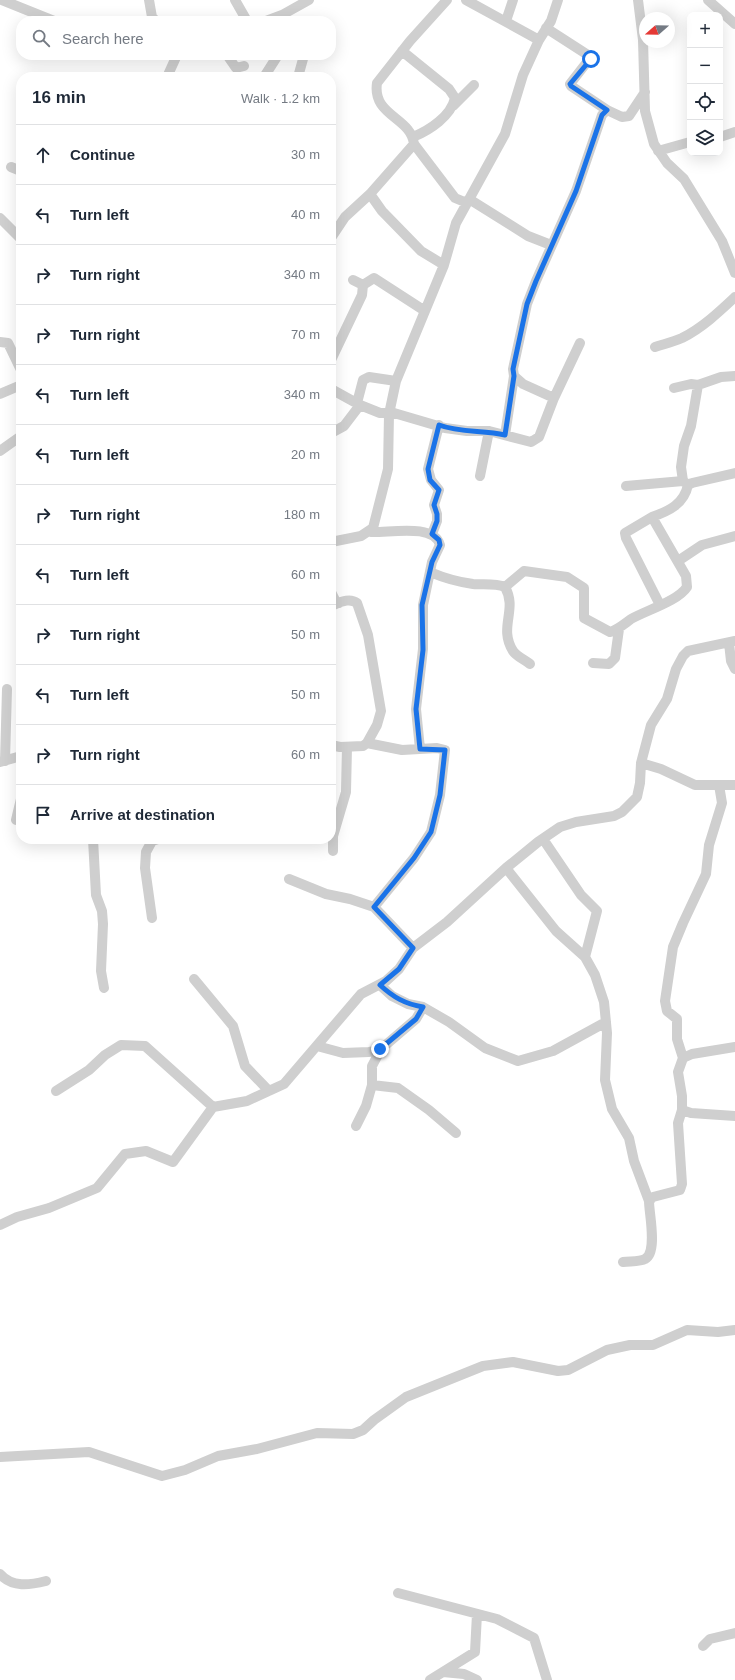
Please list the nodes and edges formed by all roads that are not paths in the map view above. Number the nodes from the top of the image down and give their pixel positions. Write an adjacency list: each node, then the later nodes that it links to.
1 (2, 0): 11 (street)
2 (149, 0): 12 (street)
3 (235, 0): 13 (street)
4 (447, 0): 19 (street)
5 (466, 0): 15 (street)
6 (513, 0): 15 (street)
7 (558, 0): 17 (street)
8 (638, 0): 29 (street)
9 (708, 0): 16 (street)
10 (306, 1): 14 (street)
11 (44, 16)
12 (152, 16)
13 (244, 16)
14 (286, 16)
15 (506, 21): 18 (street)
16 (735, 24)
17 (546, 28): 18 (street); 31 (street)
18 (539, 40): 40 (street)
19 (402, 51): 30 (street); 34 (street)
20 (175, 60): 25 (street)
21 (230, 60): 24 (street)
22 (275, 60): 26 (street)
23 (303, 60): 27 (street)
24 (244, 66)
25 (169, 72)
26 (267, 72)
27 (299, 72)
28 (474, 85): 30 (street)
29 (645, 92): 31 (street); 36 (street)
30 (453, 106): 34 (street)
31 (607, 110): 44 (street)
32 (735, 132): 33 (street)
33 (723, 136)
34 (414, 140): 39 (street); 40 (street)
35 (687, 143): 36 (street)
36 (658, 151): 46 (street)
37 (11, 167): 38 (street)
38 (16, 169)
39 (370, 194): 42 (street); 45 (street)
40 (468, 201): 44 (street); 45 (street)
41 (0, 218): 43 (street)
42 (336, 230)
43 (16, 234)
44 (551, 245): 56 (street)
45 (444, 265): 50 (street)
46 (734, 268)
47 (353, 280): 48 (street)
48 (363, 285): 50 (street); 54 (street)
49 (735, 297): 53 (street)
50 (425, 311): 58 (street)
51 (0, 342): 55 (street)
52 (580, 343): 64 (street)
53 (655, 347)
54 (336, 350)
55 (16, 360)
56 (514, 376): 64 (street); 70 (street)
57 (735, 376): 59 (street)
58 (396, 381): 65 (street); 66 (street)
59 (698, 385): 61 (street); 75 (street)
60 (16, 387): 63 (street)
61 (674, 388)
62 (336, 392): 65 (street)
63 (0, 394)
64 (554, 398): 70 (street)
65 (358, 404): 66 (street); 68 (street)
66 (389, 414): 67 (street); 78 (street)
67 (439, 425): 69 (street); 79 (street)
68 (336, 430)
69 (489, 431): 70 (street); 74 (street)
70 (505, 435)
71 (16, 440): 72 (street)
72 (0, 451)
73 (735, 473): 75 (street)
74 (480, 476)
75 (685, 483): 76 (street); 77 (street)
76 (626, 486)
77 (652, 517): 82 (street); 86 (street)
78 (371, 532): 79 (street); 81 (street)
79 (432, 534): 83 (street)
80 (735, 536): 82 (street)
81 (336, 541)
82 (678, 562): 86 (street)
83 (430, 572): 84 (street); 96 (street)
84 (505, 587): 87 (street); 90 (street)
85 (336, 604): 93 (street)
86 (660, 605): 87 (street)
87 (619, 629): 89 (street)
88 (732, 642): 91 (street); 99 (street)
89 (593, 663)
90 (530, 664)
91 (735, 669)
92 (6, 689): 98 (street)
93 (367, 743): 95 (street); 96 (street)
94 (336, 746): 95 (street)
95 (347, 747): 102 (street)
96 (420, 749): 110 (street)
97 (16, 757): 98 (street)
98 (2, 761)
99 (641, 763): 100 (street); 103 (street)
100 (720, 785): 101 (street); 122 (street)
101 (735, 785)
102 (336, 826)
103 (543, 839): 108 (street); 113 (street)
104 (93, 844): 116 (street)
105 (150, 844): 111 (street)
106 (333, 844): 107 (street)
107 (333, 851)
108 (506, 868): 112 (street); 113 (street)
109 (289, 879): 110 (street)
110 (374, 907): 112 (street)
111 (152, 918)
112 (413, 948): 115 (street)
113 (584, 957): 118 (street)
114 (194, 979): 125 (street)
115 (380, 985): 117 (street); 119 (street)
116 (104, 988)
117 (423, 1007): 118 (street); 121 (street)
118 (606, 1022): 131 (street)
119 (316, 1046): 121 (street); 125 (street)
120 (735, 1047): 122 (street)
121 (380, 1049): 123 (street)
122 (683, 1058): 127 (street)
123 (372, 1085): 129 (street); 130 (street)
124 (56, 1091): 126 (street)
125 (269, 1092): 126 (street)
126 (213, 1107): 132 (street)
127 (682, 1110): 128 (street); 131 (street)
128 (735, 1116)
129 (356, 1126)
130 (456, 1133)
131 (649, 1201): 133 (street)
132 (0, 1225)
133 (623, 1262)
134 (735, 1330): 135 (street)
135 (0, 1457)
136 (0, 1574): 137 (street)
137 (46, 1581)
138 (398, 1593): 139 (street)
139 (478, 1614): 142 (street); 145 (street)
140 (735, 1633): 141 (street)
141 (703, 1646)
142 (443, 1672): 143 (street); 144 (street)
143 (430, 1680)
144 (477, 1680)
145 (547, 1680)

